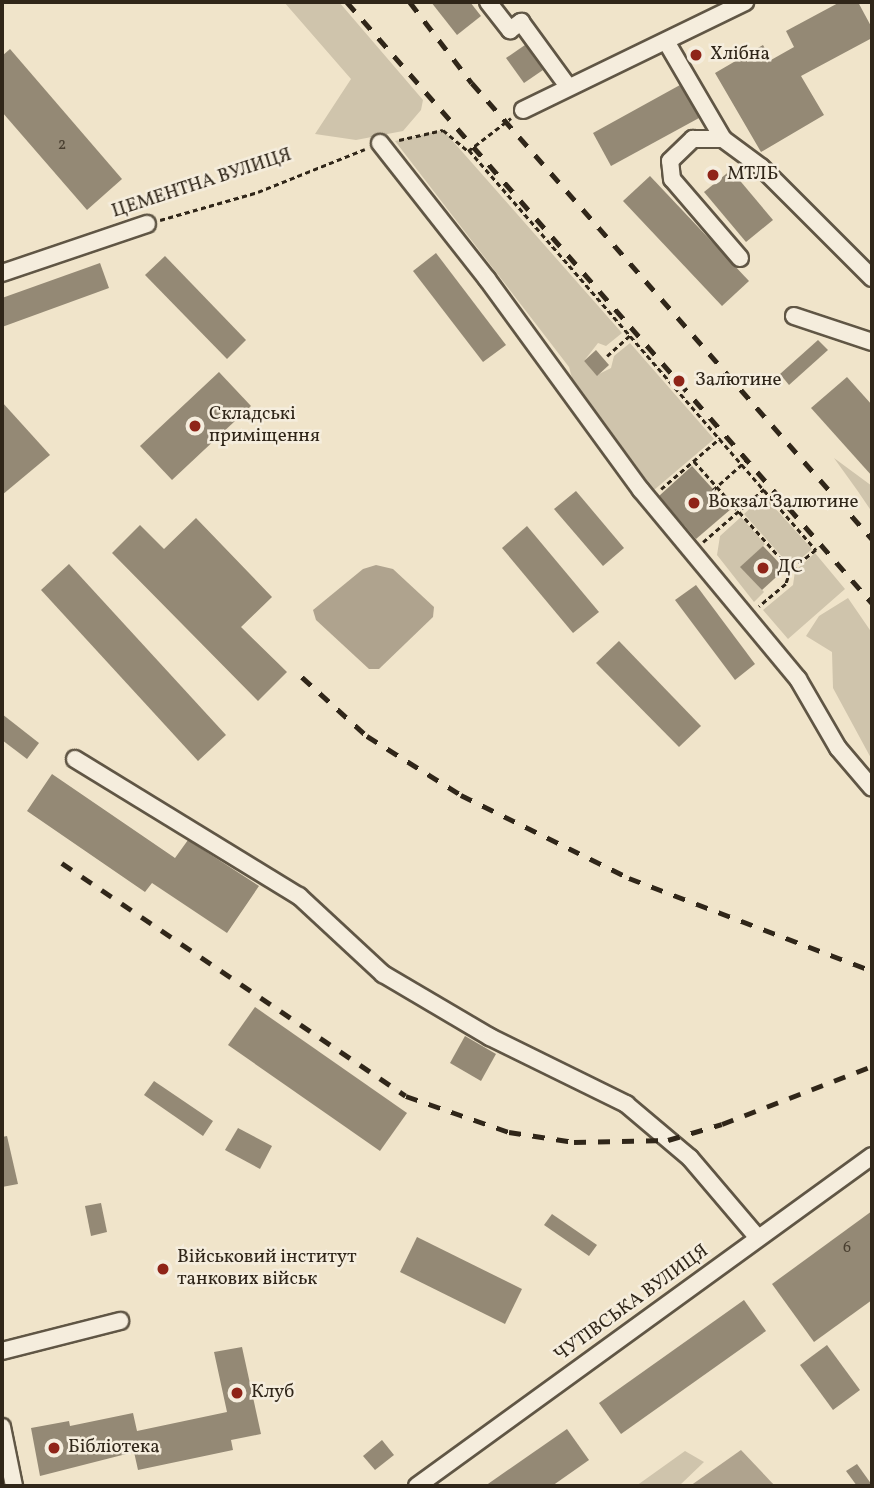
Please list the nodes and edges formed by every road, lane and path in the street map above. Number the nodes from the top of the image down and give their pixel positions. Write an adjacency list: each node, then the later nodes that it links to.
1 (488, 2): 4 (street)
2 (745, 2): 3 (street)
3 (667, 43): 4 (street); 6 (street)
4 (567, 85): 5 (street)
5 (523, 110): 8 (path)
6 (723, 139): 10 (street); 12 (street)
7 (380, 143): 8 (path, ЦЕМЕНТНА ВУЛИЦЯ); 9 (path, ЦЕМЕНТНА ВУЛИЦЯ); 23 (street)
8 (469, 150): 14 (path, ЦЕМЕНТНА ВУЛИЦЯ)
9 (147, 224): 11 (street, ЦЕМЕНТНА ВУЛИЦЯ)
10 (740, 257)
11 (2, 273)
12 (872, 278)
13 (794, 316): 15 (street)
14 (630, 335): 16 (path); 17 (path, ЦЕМЕНТНА ВУЛИЦЯ)
15 (872, 342)
16 (607, 356)
17 (720, 438): 19 (path); 20 (path, ЦЕМЕНТНА ВУЛИЦЯ)
18 (750, 457): 20 (path)
19 (694, 461): 21 (path); 23 (path)
20 (742, 464): 21 (path); 22 (path, ЦЕМЕНТНА ВУЛИЦЯ)
21 (715, 488): 24 (path)
22 (764, 489): 24 (path); 26 (path, ЦЕМЕНТНА ВУЛИЦЯ)
23 (649, 499): 25 (street)
24 (738, 511): 25 (path); 26 (path)
25 (692, 551): 27 (street)
26 (791, 570): 27 (path)
27 (747, 617): 29 (street)
28 (75, 759): 31 (street)
29 (872, 788)
30 (872, 1156): 31 (street, ЧУТІВСЬКА ВУЛИЦЯ)
31 (758, 1238): 36 (street, ЧУТІВСЬКА ВУЛИЦЯ)
32 (120, 1321): 33 (street)
33 (2, 1351)
34 (2, 1427): 35 (street)
35 (14, 1486)
36 (417, 1486)

